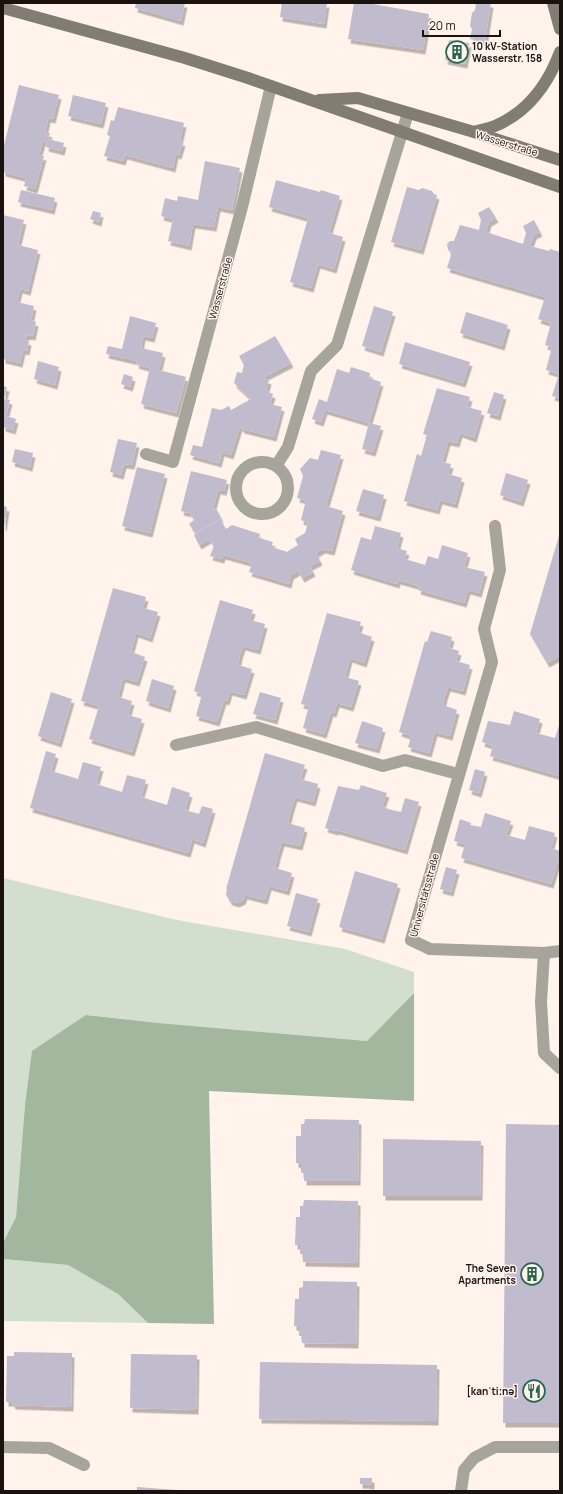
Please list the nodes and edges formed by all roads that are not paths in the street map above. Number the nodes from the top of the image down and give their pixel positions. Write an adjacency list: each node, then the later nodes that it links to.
1 (553, 3): 3 (main road)
2 (3, 8): 5 (main road, Wasserstraße)
3 (560, 29)
4 (560, 52): 9 (main road)
5 (271, 86): 6 (main road, Wasserstraße); 12 (street, Wasserstraße)
6 (312, 100): 7 (main road, Wasserstraße); 8 (main road, Wasserstraße)
7 (408, 113): 8 (street); 9 (main road, Wasserstraße)
8 (402, 132): 11 (main road, Wasserstraße); 13 (street)
9 (474, 132): 10 (main road, Wasserstraße)
10 (560, 160)
11 (560, 187)
12 (146, 454)
13 (276, 466): 13 (street)
14 (495, 526): 16 (street, Universitätsstraße)
15 (176, 745): 16 (street)
16 (458, 774): 18 (street, Universitätsstraße)
17 (560, 951): 18 (street, Universitätsstraße)
18 (544, 953): 19 (street)
19 (560, 1068)
20 (3, 1447): 22 (street)
21 (560, 1447): 23 (street)
22 (84, 1465)
23 (459, 1490)

